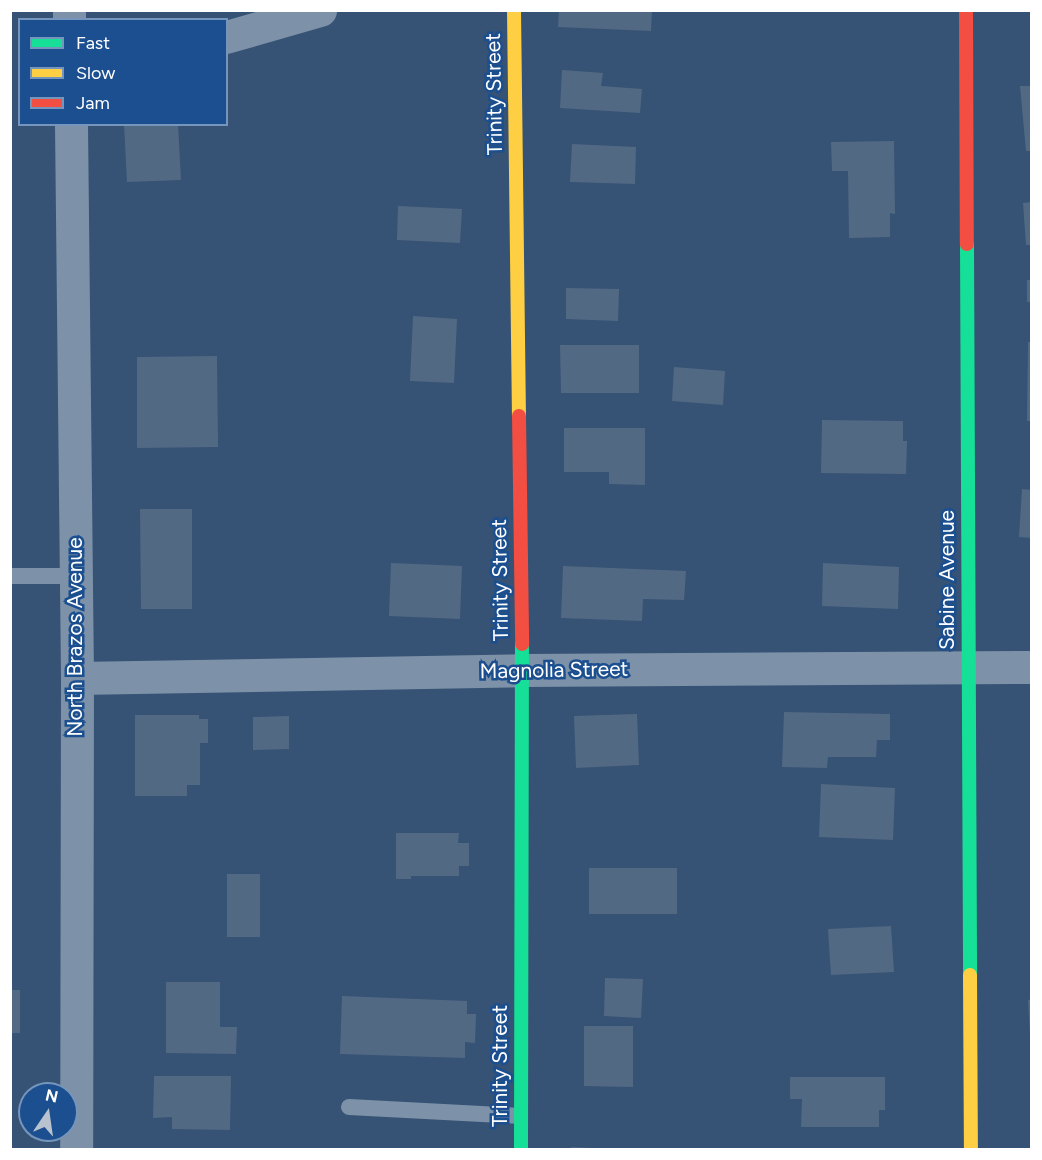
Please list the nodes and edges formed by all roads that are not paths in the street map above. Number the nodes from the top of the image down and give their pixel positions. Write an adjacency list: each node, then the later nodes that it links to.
1 (320, 10): 4 (street)
2 (514, 10): 10 (street, Trinity Street)
3 (966, 10): 9 (street, Sabine Avenue)
4 (228, 36)
5 (71, 126): 7 (street, North Brazos Avenue)
6 (10, 576): 7 (lane)
7 (75, 576): 11 (street, North Brazos Avenue)
8 (1032, 667): 9 (street, Magnolia Street)
9 (968, 668): 10 (street, Magnolia Street); 16 (street, Sabine Avenue)
10 (522, 670): 11 (street, Magnolia Street); 13 (street, Trinity Street)
11 (77, 678): 14 (street, North Brazos Avenue)
12 (349, 1107): 13 (lane)
13 (520, 1116): 15 (street, Trinity Street)
14 (76, 1149)
15 (521, 1149)
16 (971, 1149)

